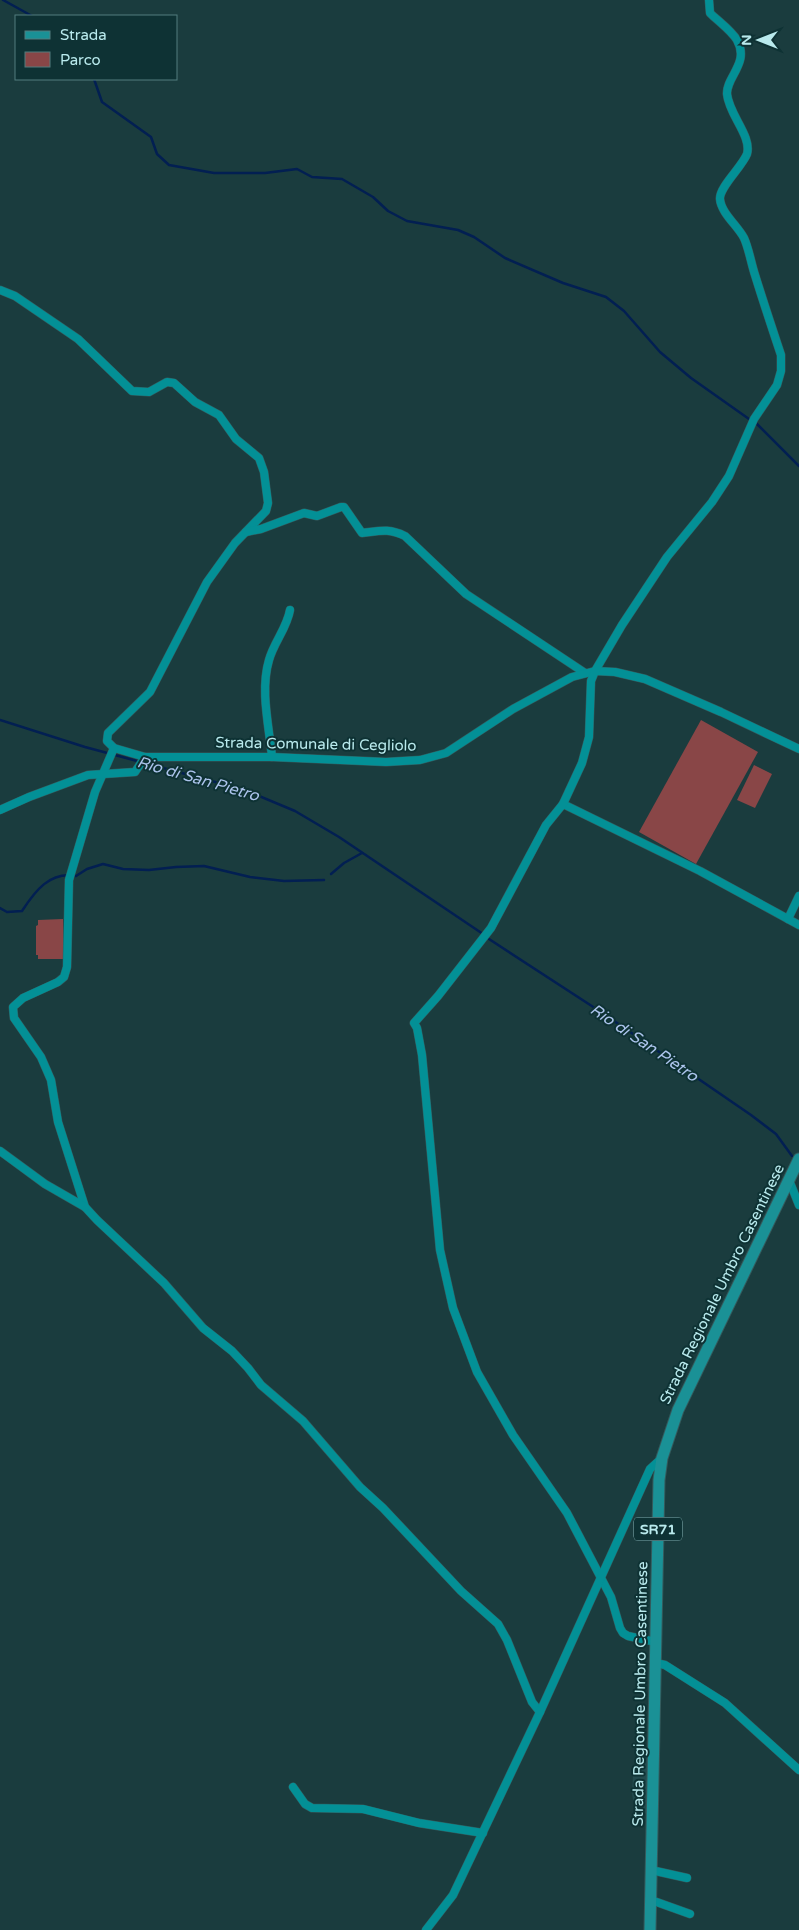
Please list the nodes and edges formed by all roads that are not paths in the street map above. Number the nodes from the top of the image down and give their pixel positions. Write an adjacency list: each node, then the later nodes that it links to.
1 (709, 0): 5 (street)
2 (0, 290): 3 (street)
3 (246, 532): 6 (street); 7 (street)
4 (290, 610): 10 (street)
5 (595, 671): 6 (street, Strada Comunale di Cegliolo); 8 (street, Strada Comunale di Cegliolo); 12 (street)
6 (585, 673): 10 (street, Strada Comunale di Cegliolo)
7 (114, 748): 9 (street, Strada Comunale di Cegliolo); 11 (street)
8 (799, 749)
9 (145, 757): 10 (street, Strada Comunale di Cegliolo); 11 (street)
10 (272, 757)
11 (102, 773): 13 (street); 21 (street)
12 (563, 804): 15 (street); 23 (street)
13 (0, 810)
14 (799, 896): 15 (street)
15 (788, 919): 16 (street)
16 (799, 925)
17 (0, 1152): 21 (street)
18 (799, 1159): 19 (main road, Strada Regionale Umbro Casentinese / SR71)
19 (789, 1180): 20 (street); 22 (main road, Strada Regionale Umbro Casentinese / SR71)
20 (799, 1205)
21 (85, 1207): 26 (street)
22 (662, 1458): 23 (street); 24 (main road, Strada Regionale Umbro Casentinese / SR71)
23 (602, 1578): 24 (street); 26 (street)
24 (656, 1642): 25 (main road, Strada Regionale Umbro Casentinese / SR71)
25 (656, 1663): 27 (street); 30 (main road, Strada Regionale Umbro Casentinese / SR71)
26 (540, 1712): 29 (street)
27 (799, 1770)
28 (293, 1787): 29 (street)
29 (483, 1833): 34 (street)
30 (652, 1870): 31 (street); 32 (main road, Strada Regionale Umbro Casentinese / SR71)
31 (687, 1878)
32 (651, 1900): 33 (street); 35 (main road, Strada Regionale Umbro Casentinese / SR71)
33 (690, 1914)
34 (426, 1930)
35 (650, 1930)

